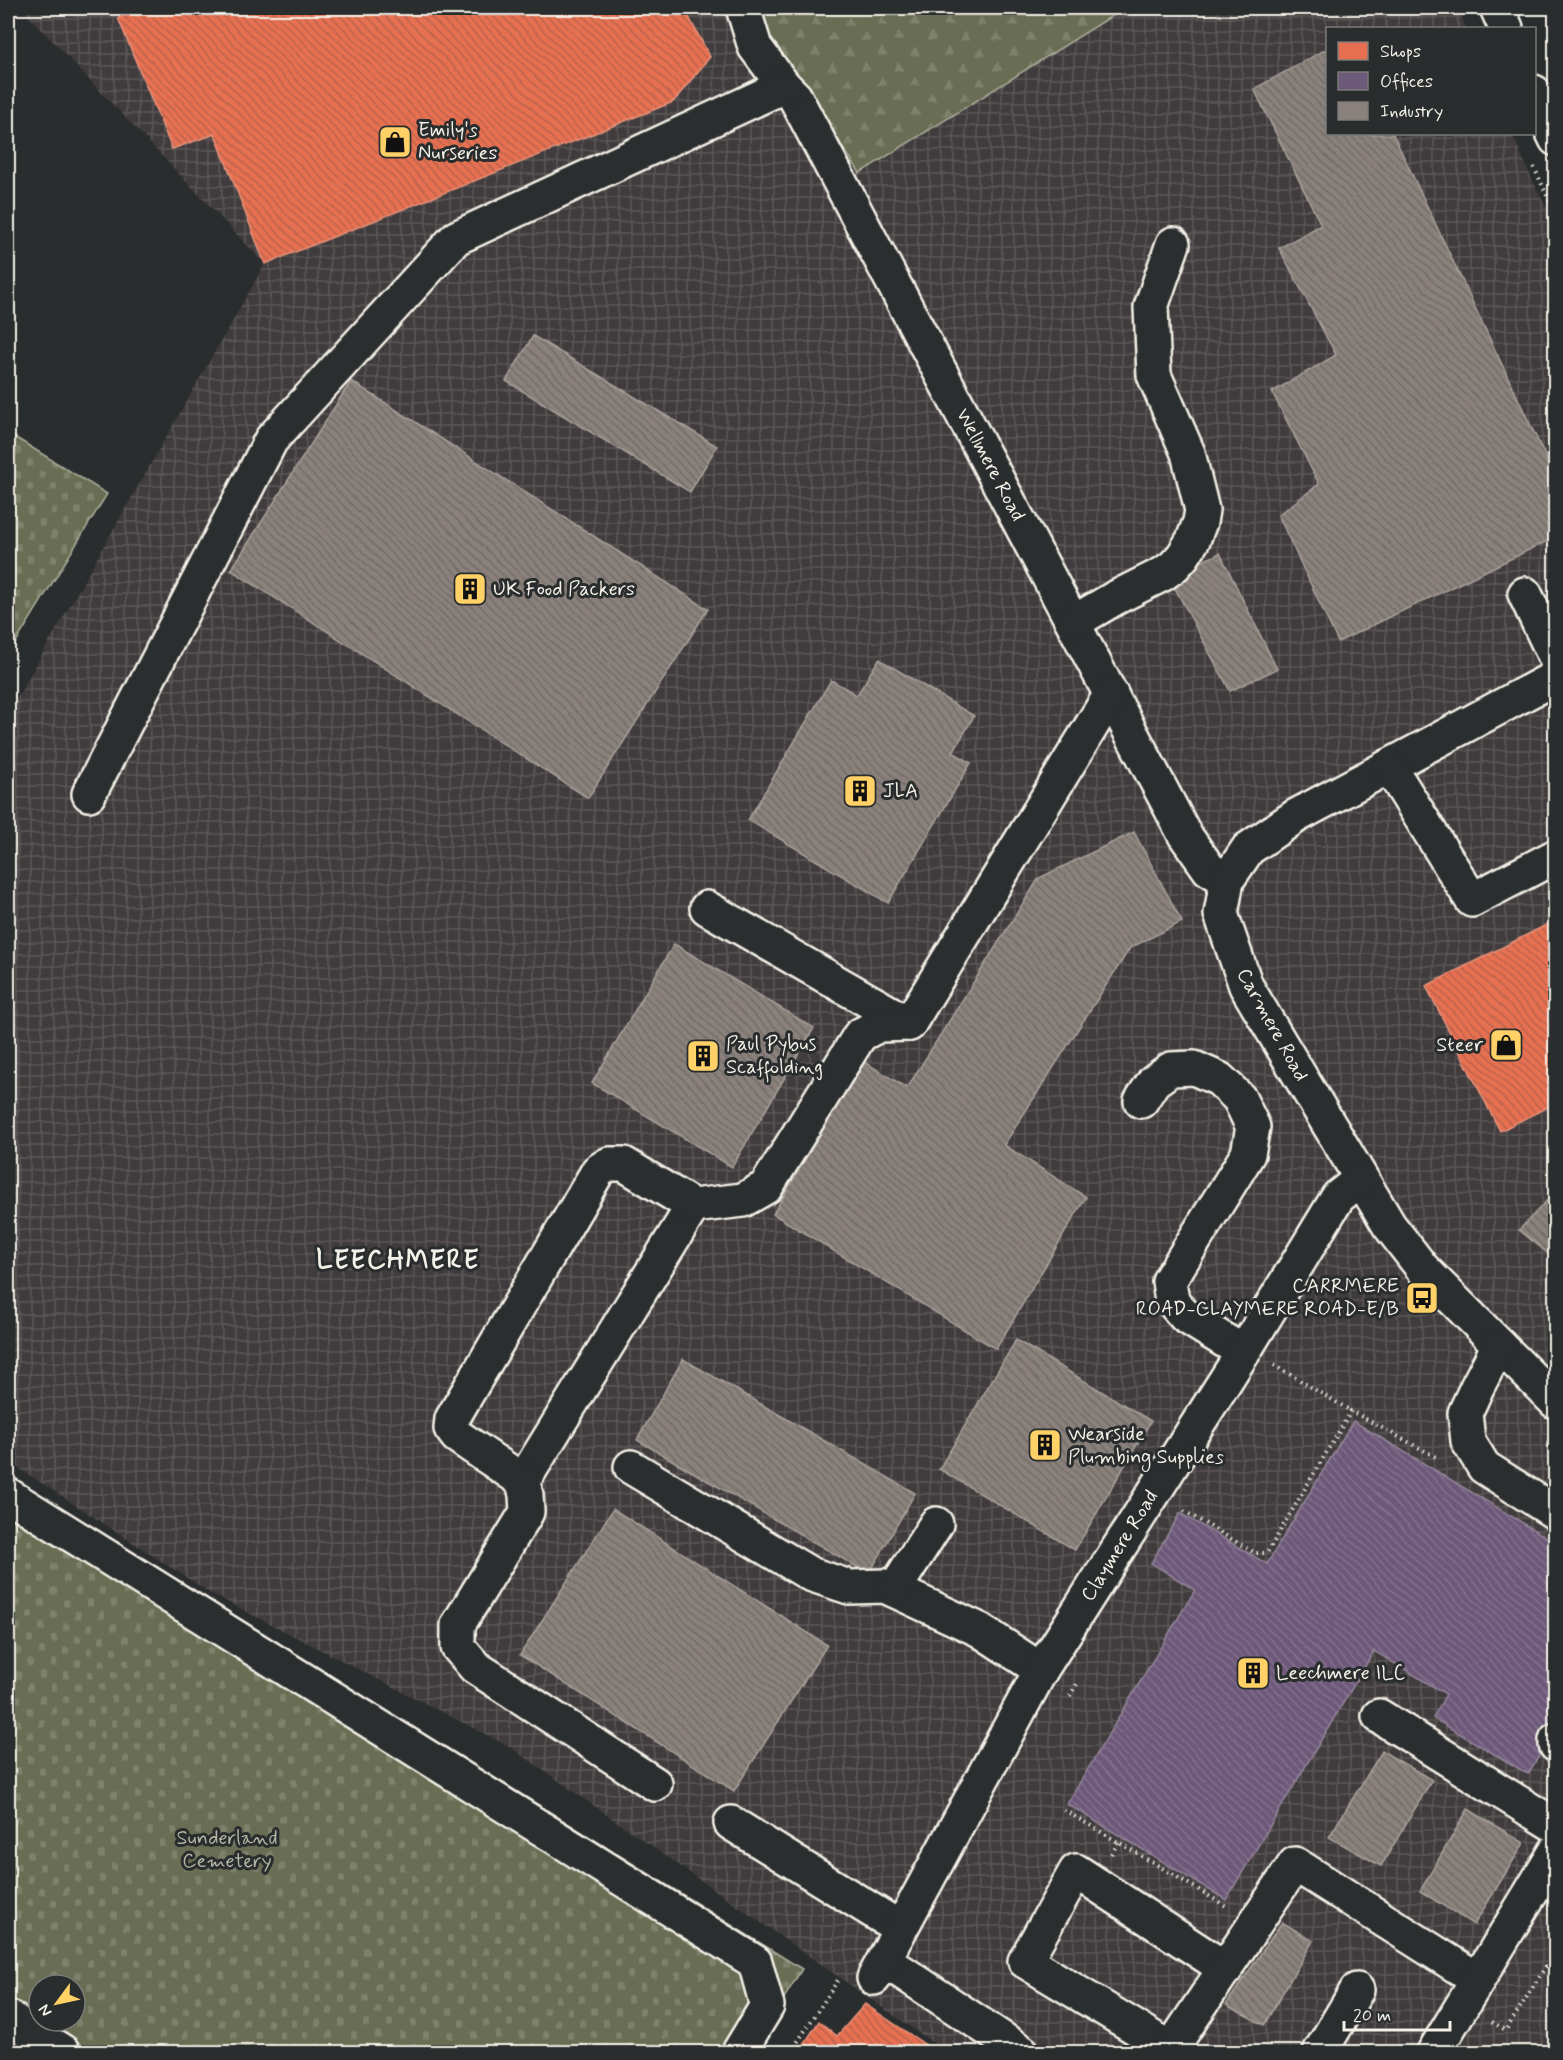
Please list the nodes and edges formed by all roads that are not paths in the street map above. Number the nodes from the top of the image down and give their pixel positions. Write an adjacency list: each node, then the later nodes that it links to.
1 (743, 8): 4 (street, Wellmere Road)
2 (1497, 8): 3 (street)
3 (1506, 27)
4 (784, 86): 9 (street, Wellmere Road); 14 (street)
5 (1536, 96): 6 (street)
6 (1556, 139)
7 (1173, 244): 9 (street)
8 (1524, 594): 10 (street)
9 (1074, 622): 12 (street, Wellmere Road)
10 (1556, 659)
11 (1556, 677): 13 (street, Carmere Road)
12 (1111, 694): 16 (street, Wellmere Road); 18 (street)
13 (1389, 766): 15 (street); 16 (street, Carmere Road)
14 (89, 794)
15 (1556, 856)
16 (1227, 880): 20 (street, Carmere Road)
17 (707, 908): 18 (street)
18 (909, 1024): 21 (street)
19 (1142, 1101): 23 (street)
20 (1361, 1179): 22 (street, Carmere Road); 23 (street, Claymere Road)
21 (693, 1206): 26 (street); 26 (street)
22 (1499, 1345): 24 (street, Carmere Road); 28 (street)
23 (1244, 1350): 31 (street, Claymere Road)
24 (1556, 1402)
25 (631, 1467): 30 (street)
26 (523, 1481): 35 (street)
27 (8, 1495): 46 (street)
28 (1556, 1513)
29 (936, 1524): 30 (street)
30 (894, 1590): 31 (street)
31 (1041, 1670): 39 (street, Claymere Road)
32 (1379, 1716): 37 (street)
33 (1556, 1740): 34 (street)
34 (1556, 1745)
35 (655, 1784)
36 (731, 1823): 39 (street)
37 (1556, 1826)
38 (1556, 1851): 41 (street)
39 (900, 1928): 47 (street, Claymere Road)
40 (1226, 1969): 41 (street); 44 (street); 44 (street)
41 (1477, 1979): 49 (street)
42 (1357, 1990): 48 (street)
43 (8, 2018): 45 (street)
44 (1170, 2051)
45 (63, 2052)
46 (739, 2052)
47 (1022, 2052)
48 (1320, 2052)
49 (1434, 2052)

